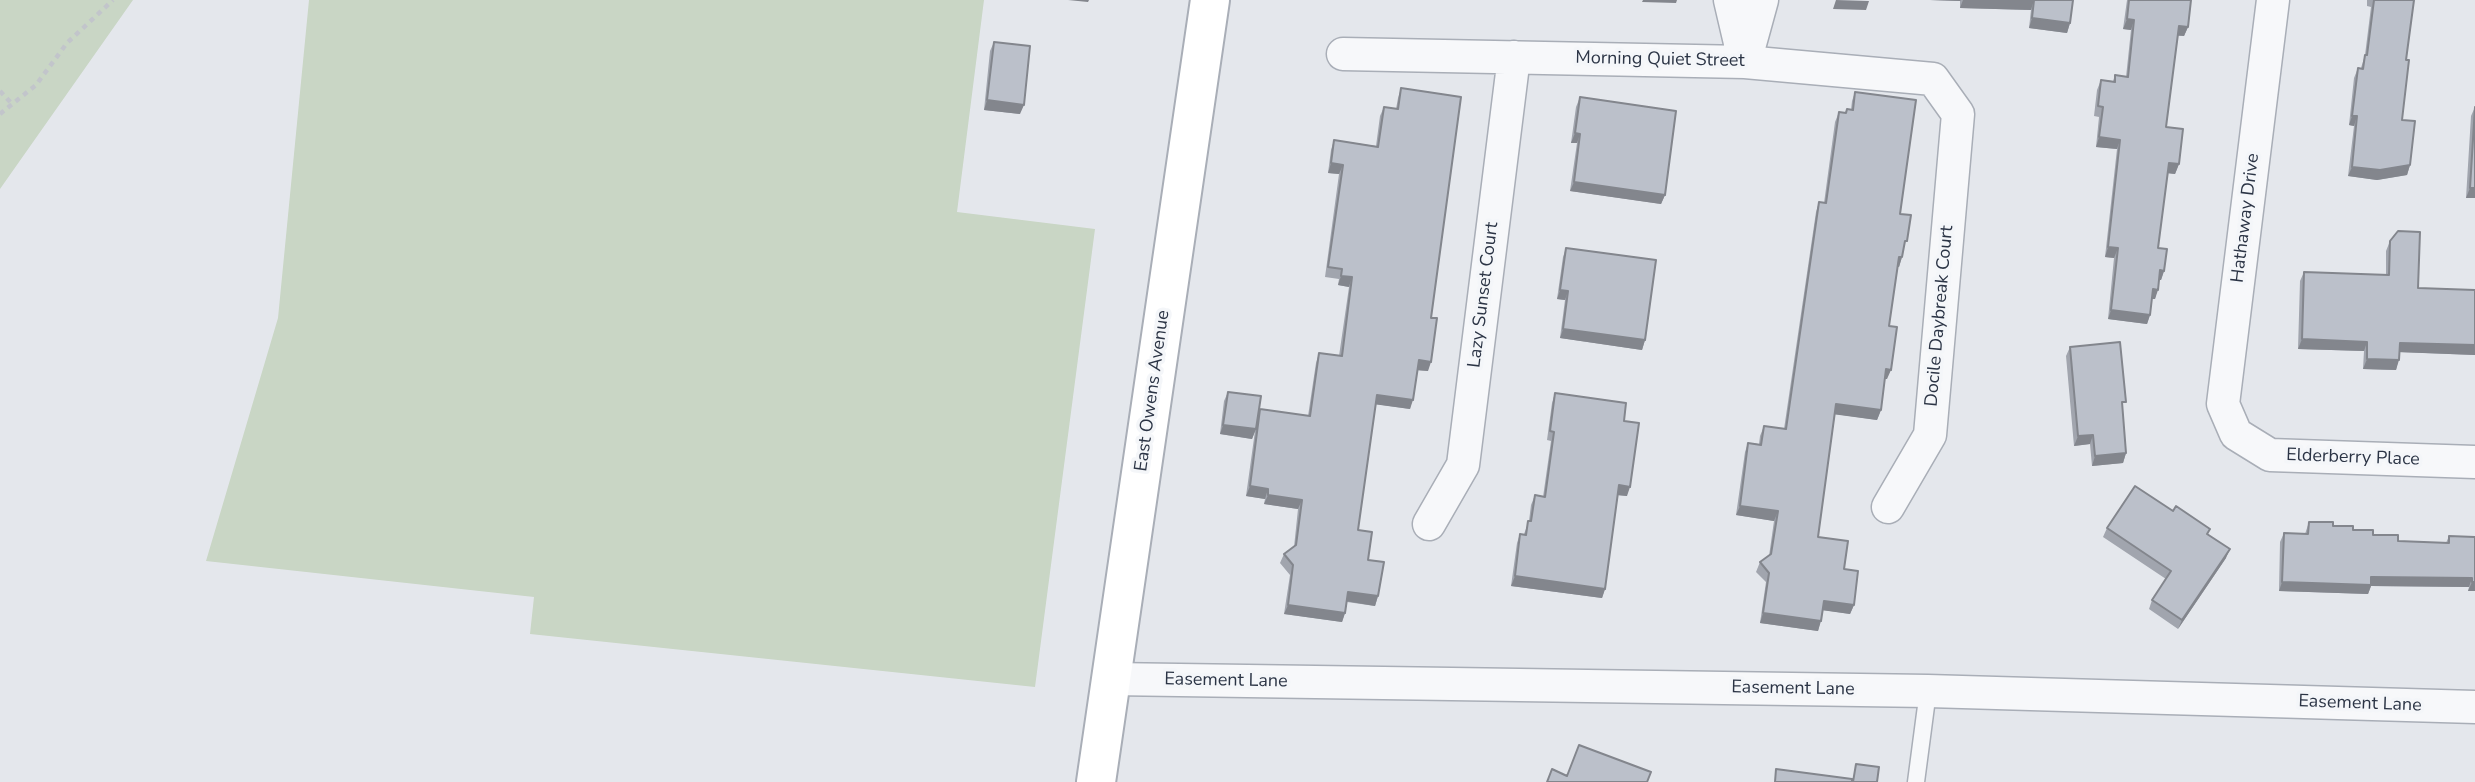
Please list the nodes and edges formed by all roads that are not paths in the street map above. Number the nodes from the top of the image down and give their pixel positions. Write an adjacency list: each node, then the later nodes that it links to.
1 (1210, 0): 13 (street, East Owens Avenue)
2 (1730, 0): 7 (street)
3 (1762, 0): 7 (street)
4 (2273, 0): 9 (street, Hathaway Drive)
5 (1343, 54): 6 (street, Morning Quiet Street)
6 (1514, 57): 7 (street, Morning Quiet Street); 12 (street, Lazy Sunset Court)
7 (1745, 62): 8 (street, Morning Quiet Street)
8 (1958, 114): 11 (street, Docile Daybreak Court)
9 (2236, 434): 10 (street, Elderberry Place)
10 (2475, 462)
11 (1888, 507)
12 (1429, 524)
13 (1111, 679): 14 (street, Easement Lane); 16 (street, East Owens Avenue)
14 (1928, 691): 15 (street, Easement Lane); 17 (lane)
15 (2475, 707)
16 (1096, 782)
17 (1916, 782)

